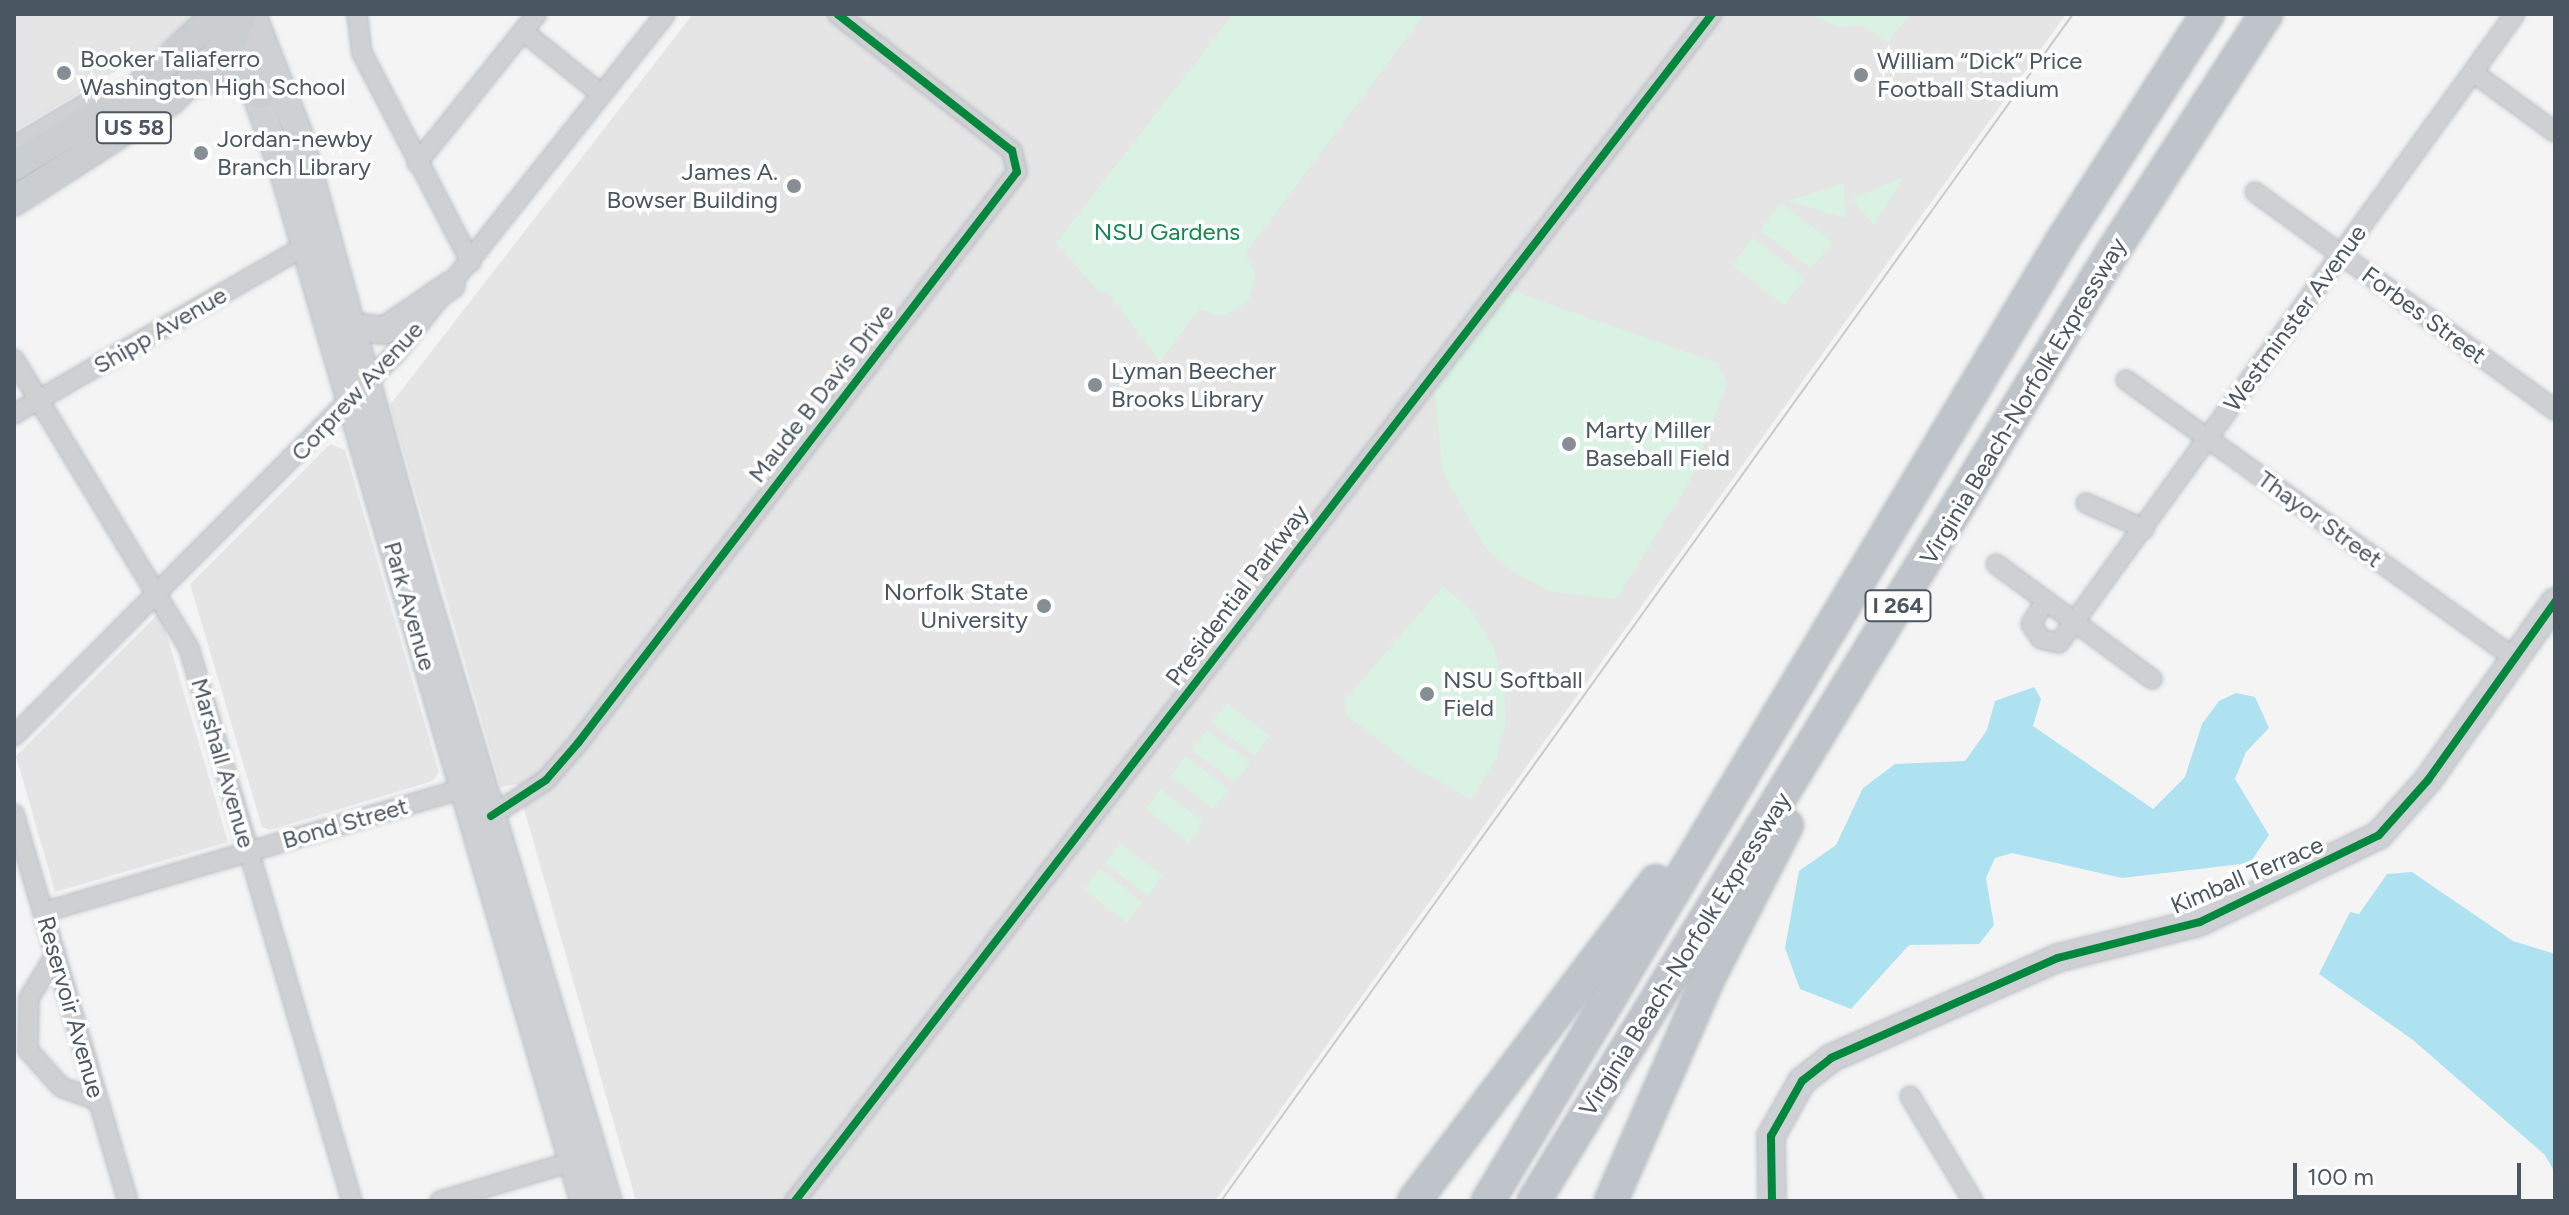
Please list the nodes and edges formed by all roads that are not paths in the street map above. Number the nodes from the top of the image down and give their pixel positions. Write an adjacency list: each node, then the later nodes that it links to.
1 (357, 14): 18 (street)
2 (537, 14): 10 (street)
3 (665, 14): 14 (street, Corprew Avenue)
4 (837, 14): 49 (street, Maude B Davis Drive)
5 (1712, 14): 61 (street, Presidential Parkway)
6 (2208, 14): 41 (highway, Virginia Beach-Norfolk Expressway / I 264)
7 (2266, 14): 45 (highway, Virginia Beach-Norfolk Expressway / I 264)
8 (2515, 14): 11 (street, Westminster Avenue)
9 (235, 18): 12 (main road, US 58); 13 (main road, Park Avenue); 15 (main road, US 58); 22 (main road, Park Avenue)
10 (524, 32): 14 (street); 18 (street)
11 (2474, 73): 16 (street); 23 (street, Westminster Avenue)
12 (185, 87): 13 (main road); 21 (main road, US 58)
13 (260, 94): 22 (main road, Park Avenue)
14 (601, 94): 24 (street, Corprew Avenue)
15 (131, 95): 17 (street); 19 (main road, US 58)
16 (2555, 132)
17 (14, 146)
18 (417, 163): 24 (street)
19 (14, 166)
20 (2255, 192): 23 (street, Forbes Street)
21 (14, 201)
22 (316, 240): 26 (main road, Park Avenue); 30 (street, Shipp Avenue); 31 (main road, Park Avenue)
23 (2341, 256): 32 (street, Forbes Street); 34 (street, Westminster Avenue)
24 (471, 262): 25 (street, Corprew Avenue)
25 (451, 285): 26 (main road); 29 (street, Corprew Avenue)
26 (354, 327): 29 (main road, Park Avenue)
27 (14, 359): 30 (street, Marshall Avenue)
28 (2126, 380): 34 (street, Thayor Street)
29 (369, 382): 31 (street, Corprew Avenue); 49 (main road, Park Avenue)
30 (39, 399): 33 (street, Shipp Avenue); 38 (street, Marshall Avenue)
31 (350, 402): 38 (street, Corprew Avenue); 47 (main road, Park Avenue)
32 (2555, 410)
33 (14, 414)
34 (2208, 439): 36 (street, Westminster Avenue); 43 (street, Thayor Street)
35 (2086, 503): 36 (street)
36 (2144, 529): 42 (street, Westminster Avenue)
37 (1996, 564): 39 (street)
38 (160, 593): 46 (street, Corprew Avenue); 50 (street, Marshall Avenue)
39 (2045, 601): 42 (street); 42 (street, Westminster Avenue)
40 (2555, 602): 43 (main road, Kimball Terrace)
41 (1839, 615): 62 (highway); 63 (highway, Virginia Beach-Norfolk Expressway / I 264)
42 (2075, 621): 44 (street)
43 (2514, 658): 66 (main road, Kimball Terrace)
44 (2152, 679)
45 (1853, 680): 64 (highway, Virginia Beach-Norfolk Expressway / I 264); 65 (highway)
46 (14, 736)
47 (463, 789): 50 (street, Bond Street); 55 (main road, Park Avenue)
48 (14, 814): 51 (street, Reservoir Avenue)
49 (491, 816): 55 (main road, Park Avenue)
50 (248, 851): 51 (street, Bond Street); 57 (street, Marshall Avenue)
51 (44, 912): 52 (street, Reservoir Avenue)
52 (56, 954): 54 (street, Reservoir Avenue); 54 (street)
53 (1910, 1096): 67 (street)
54 (99, 1101): 56 (street, Reservoir Avenue)
55 (584, 1158): 58 (street); 59 (main road, Park Avenue); 60 (main road, Park Avenue)
56 (128, 1201)
57 (352, 1201)
58 (440, 1201)
59 (584, 1201)
60 (608, 1201)
61 (795, 1201)
62 (1414, 1201)
63 (1488, 1201)
64 (1534, 1201)
65 (1611, 1201)
66 (1772, 1201)
67 (1973, 1201)

